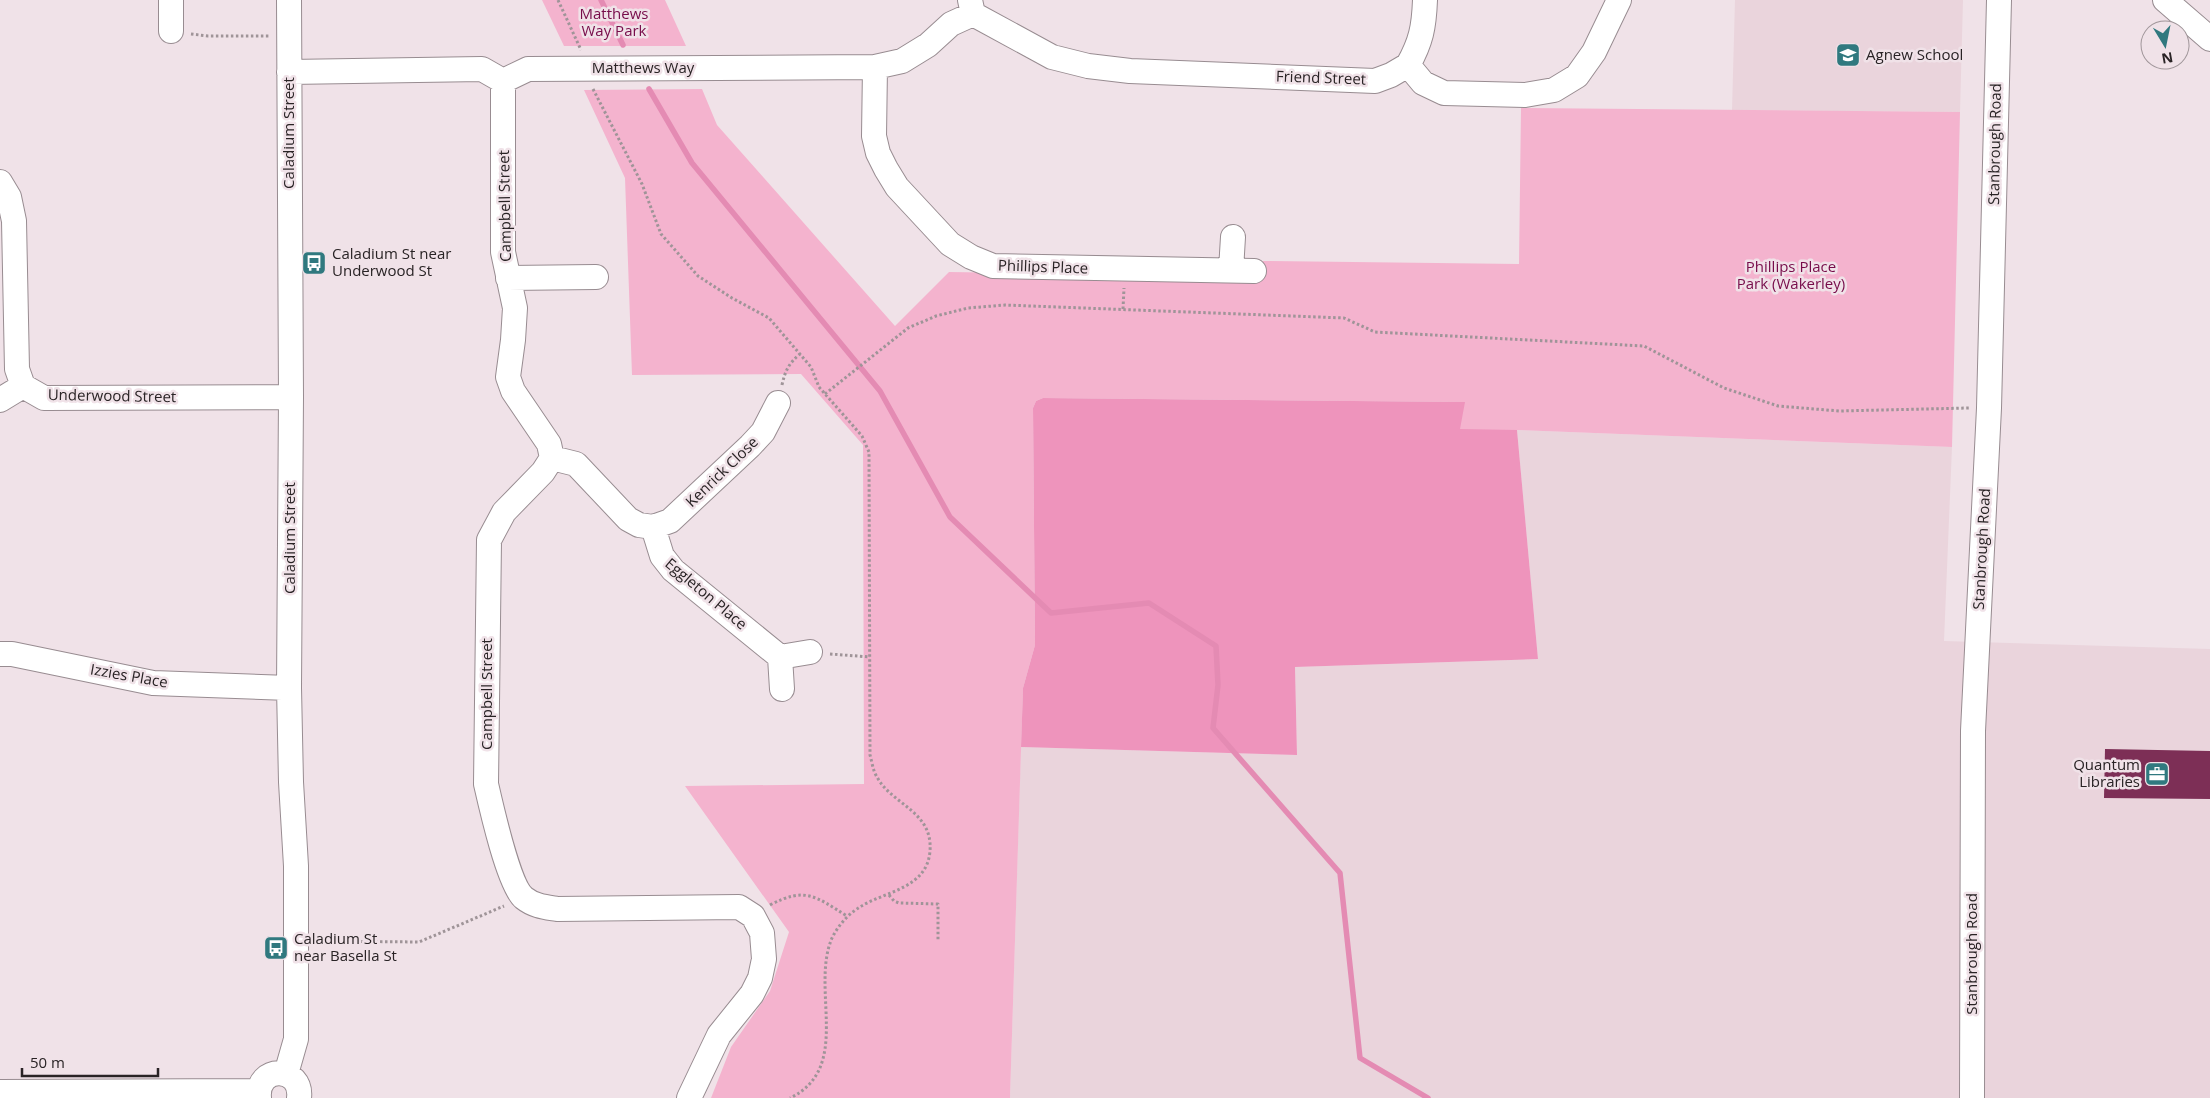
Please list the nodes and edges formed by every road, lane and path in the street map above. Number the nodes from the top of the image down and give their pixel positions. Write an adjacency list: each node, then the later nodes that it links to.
1 (171, 0): 9 (street)
2 (289, 0): 10 (street, Caladium Street)
3 (558, 0): 14 (path)
4 (1425, 0): 12 (street)
5 (1619, 0): 12 (street)
6 (1999, 0): 29 (street, Stanbrough Road)
7 (2165, 0): 11 (street)
8 (971, 7): 12 (street, Friend Street); 13 (street, Matthews Way)
9 (171, 31): 10 (path)
10 (289, 36): 15 (street, Caladium Street)
11 (2210, 39)
12 (1408, 65)
13 (875, 67): 14 (street, Matthews Way); 19 (street, Phillips Place)
14 (589, 68): 16 (street, Matthews Way); 23 (path)
15 (289, 72): 16 (street); 26 (street, Caladium Street)
16 (503, 81): 22 (street, Campbell Street)
17 (0, 182): 24 (street)
18 (1233, 237): 19 (street)
19 (1231, 270): 20 (street, Phillips Place)
20 (1254, 271)
21 (596, 276): 22 (street)
22 (508, 278): 30 (street, Campbell Street)
23 (800, 354): 25 (path); 28 (path)
24 (24, 386): 26 (street, Underwood Street); 27 (street)
25 (825, 394): 29 (path); 35 (path)
26 (291, 397): 36 (street, Caladium Street)
27 (0, 400)
28 (778, 403): 31 (street, Kenrick Close)
29 (1990, 408): 50 (street, Stanbrough Road)
30 (552, 458): 31 (street); 39 (street, Campbell Street)
31 (652, 527): 34 (street, Eggleton Place)
32 (810, 652): 34 (street); 35 (path)
33 (0, 654): 36 (street, Izzies Place)
34 (780, 657): 37 (street)
35 (870, 657): 38 (path)
36 (289, 688): 44 (street, Caladium Street)
37 (782, 689)
38 (890, 895): 41 (path); 42 (path)
39 (523, 897): 40 (street); 43 (path)
40 (753, 916): 41 (path); 48 (street)
41 (847, 916): 49 (path)
42 (938, 940)
43 (314, 941)
44 (286, 1074): 46 (street); 47 (street)
45 (0, 1092): 46 (street)
46 (259, 1095)
47 (299, 1098)
48 (689, 1098)
49 (790, 1098)
50 (1972, 1098)

